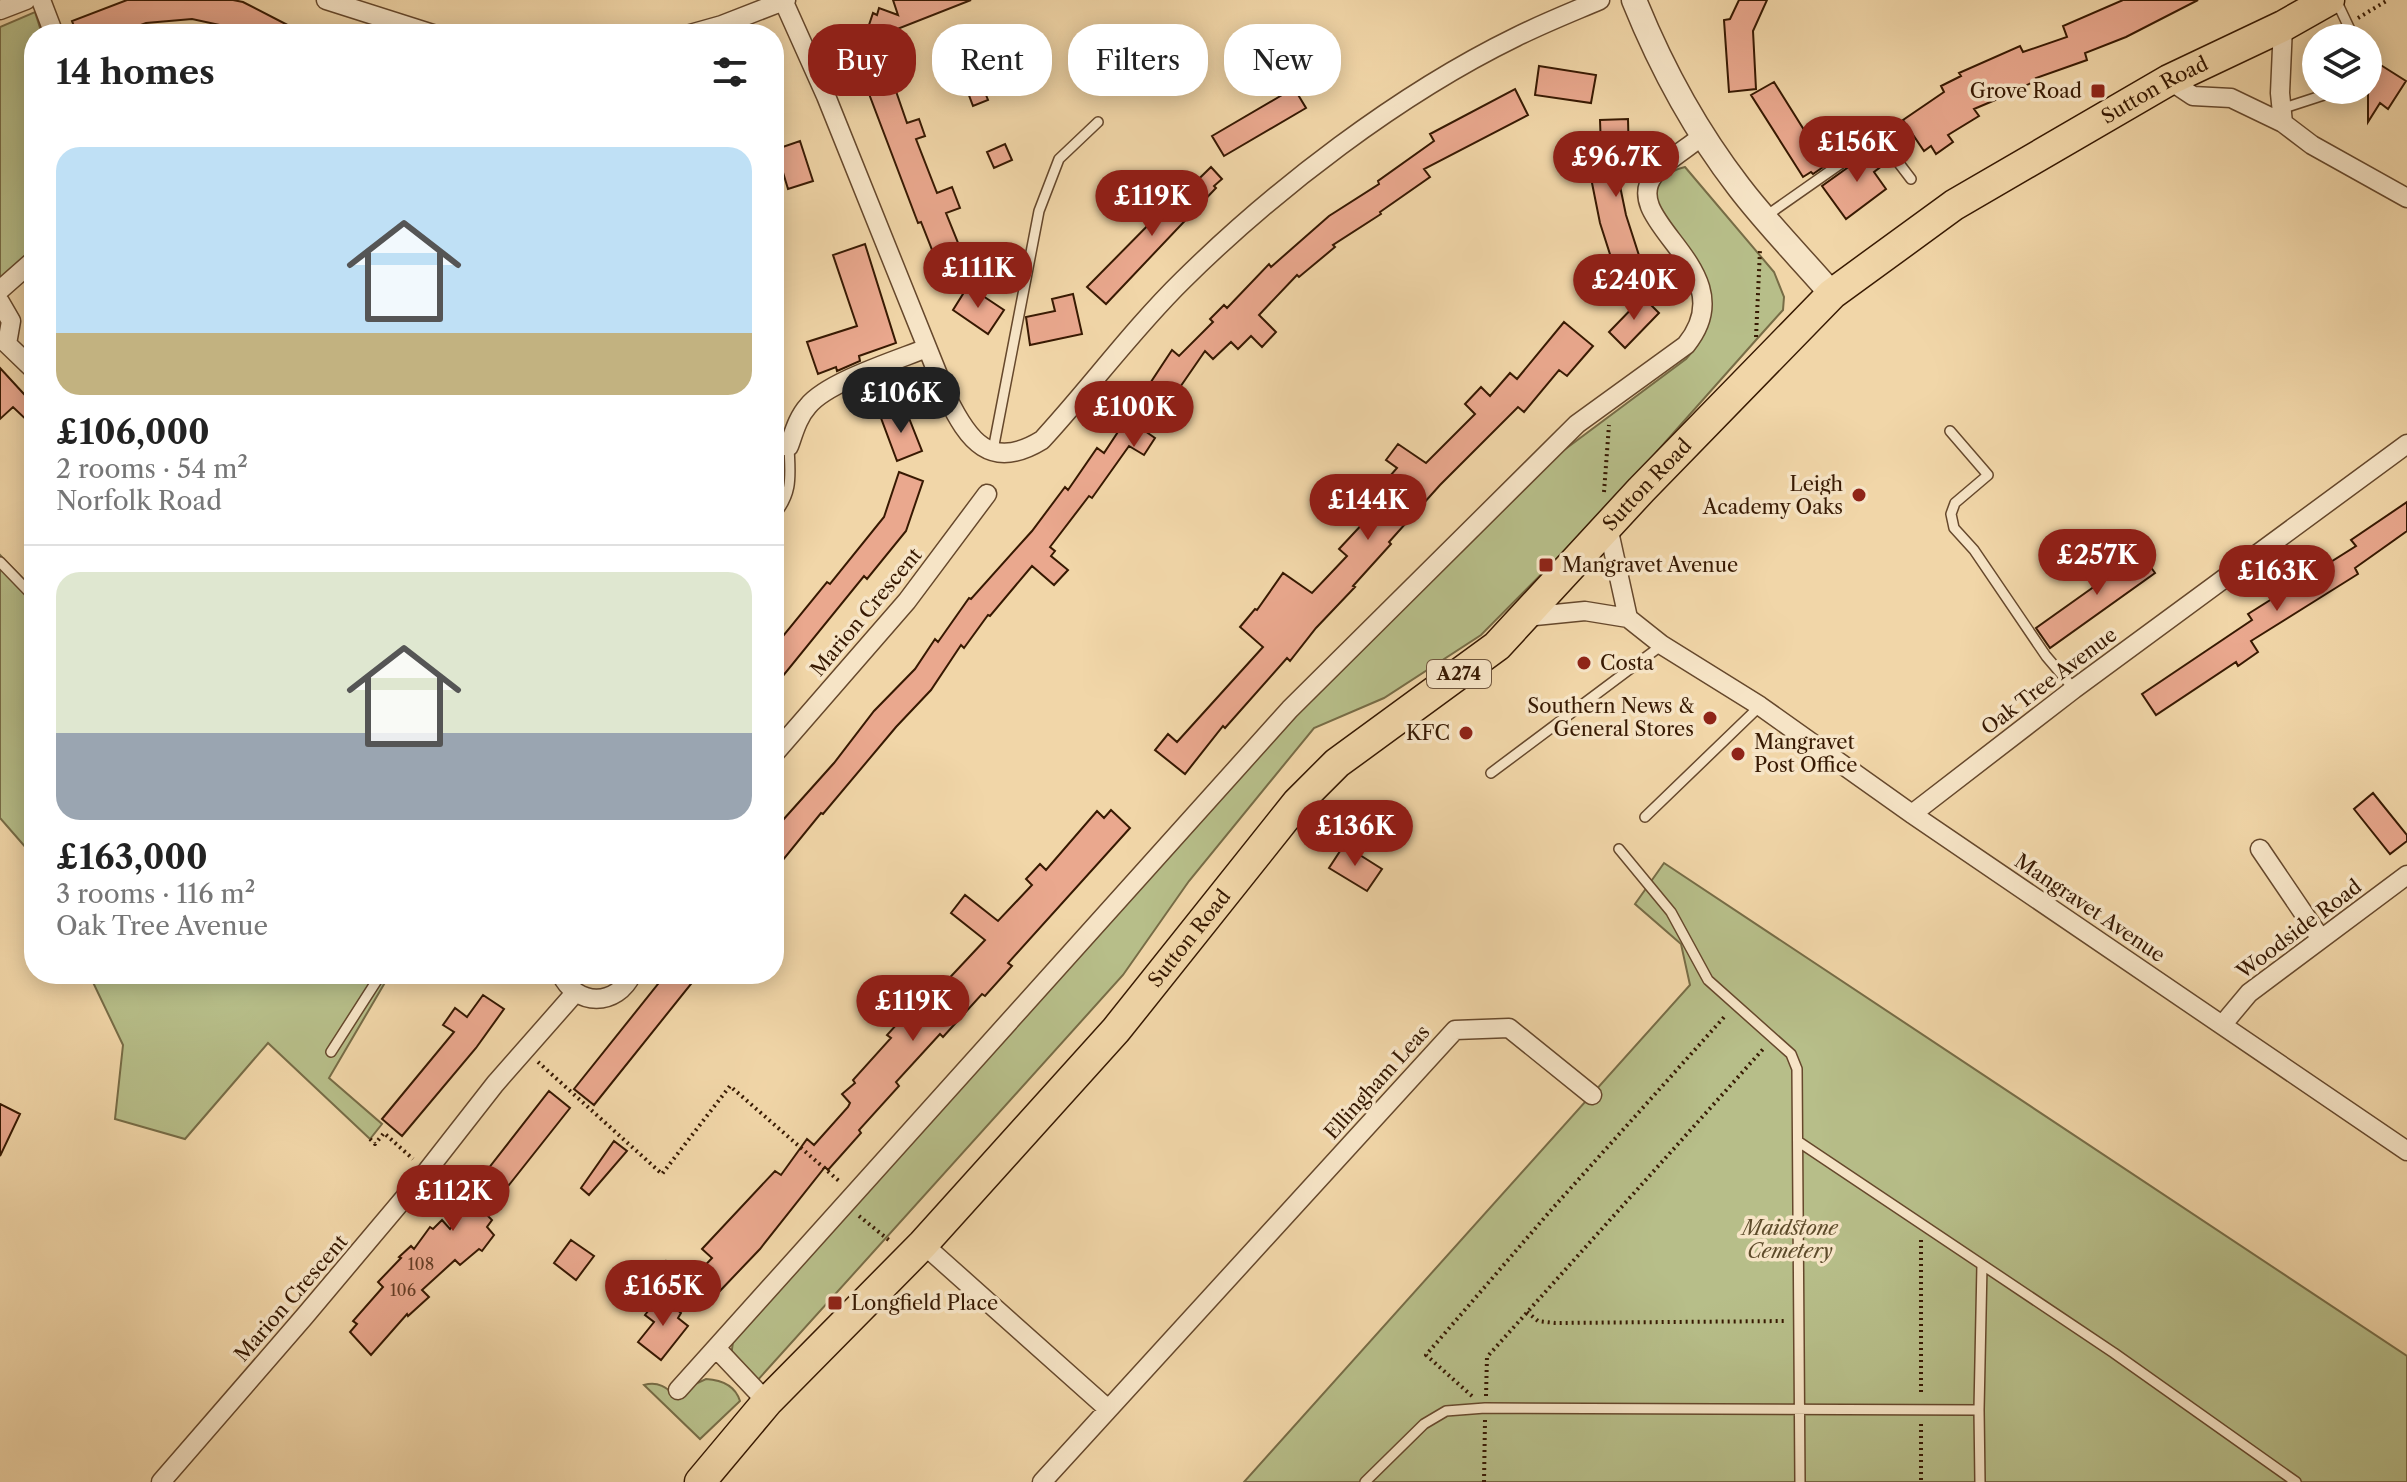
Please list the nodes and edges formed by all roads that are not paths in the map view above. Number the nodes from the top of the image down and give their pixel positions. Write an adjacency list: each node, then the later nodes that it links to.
1 (26, 0): 9 (street)
2 (41, 0): 10 (street)
3 (326, 0): 11 (street)
4 (784, 0): 12 (street); 28 (street)
5 (1600, 0): 33 (street)
6 (1634, 0): 19 (street)
7 (2329, 0): 14 (main road, Sutton Road / A274)
8 (2336, 0): 13 (lane)
9 (0, 10)
10 (50, 24)
11 (402, 24)
12 (724, 24)
13 (2347, 24)
14 (2283, 26): 15 (main road, Sutton Road / A274); 17 (street)
15 (2169, 80): 17 (street); 25 (main road, Sutton Road / A274)
16 (2307, 104): 17 (lane)
17 (2282, 116): 21 (street)
18 (1098, 122): 33 (lane)
19 (1702, 136): 22 (street); 64 (street)
20 (1911, 179): 22 (lane)
21 (2407, 198)
22 (1764, 218): 25 (street)
23 (24, 269): 24 (street)
24 (0, 290)
25 (1832, 294): 37 (main road, Sutton Road / A274)
26 (0, 302): 27 (street)
27 (4, 344): 29 (street)
28 (927, 348): 31 (street); 33 (street)
29 (24, 361)
30 (1950, 431): 43 (lane)
31 (784, 443)
32 (2407, 444): 43 (street, Oak Tree Avenue)
33 (993, 450)
34 (784, 456): 36 (lane)
35 (987, 494): 45 (street, Marion Crescent)
36 (784, 498)
37 (1608, 527): 40 (main road, Sutton Road / A274); 41 (street)
38 (0, 562): 39 (lane)
39 (24, 587)
40 (1525, 617): 41 (street); 62 (main road, Sutton Road / A274)
41 (1628, 618): 42 (street, Mangravet Avenue)
42 (1662, 645): 44 (street, Mangravet Avenue); 46 (lane)
43 (2074, 689): 47 (street, Oak Tree Avenue)
44 (1760, 706): 47 (street, Mangravet Avenue); 48 (lane)
45 (784, 742)
46 (1491, 773)
47 (1912, 814): 57 (street, Mangravet Avenue)
48 (1645, 817)
49 (1619, 849): 60 (lane)
50 (2260, 849): 52 (street)
51 (2407, 875): 52 (street, Woodside Road)
52 (2321, 939): 57 (street, Woodside Road)
53 (375, 984): 58 (lane)
54 (568, 984): 56 (street)
55 (626, 984): 56 (street)
56 (575, 993): 70 (street, Marion Crescent)
57 (2223, 1024): 61 (street, Mangravet Avenue)
58 (331, 1052)
59 (1592, 1095): 68 (street, Ellingham Leas)
60 (1799, 1142): 63 (lane); 67 (lane)
61 (2407, 1151)
62 (916, 1251): 66 (main road, Sutton Road / A274); 68 (street)
63 (1982, 1265): 69 (lane); 76 (lane)
64 (716, 1348): 65 (street); 66 (street)
65 (678, 1390)
66 (767, 1402): 71 (main road, Sutton Road / A274)
67 (1800, 1408): 69 (lane); 73 (lane); 74 (lane)
68 (1108, 1409): 72 (street)
69 (1979, 1410): 75 (lane)
70 (161, 1482)
71 (700, 1482)
72 (1042, 1482)
73 (1365, 1482)
74 (1800, 1482)
75 (1980, 1482)
76 (2296, 1482)

